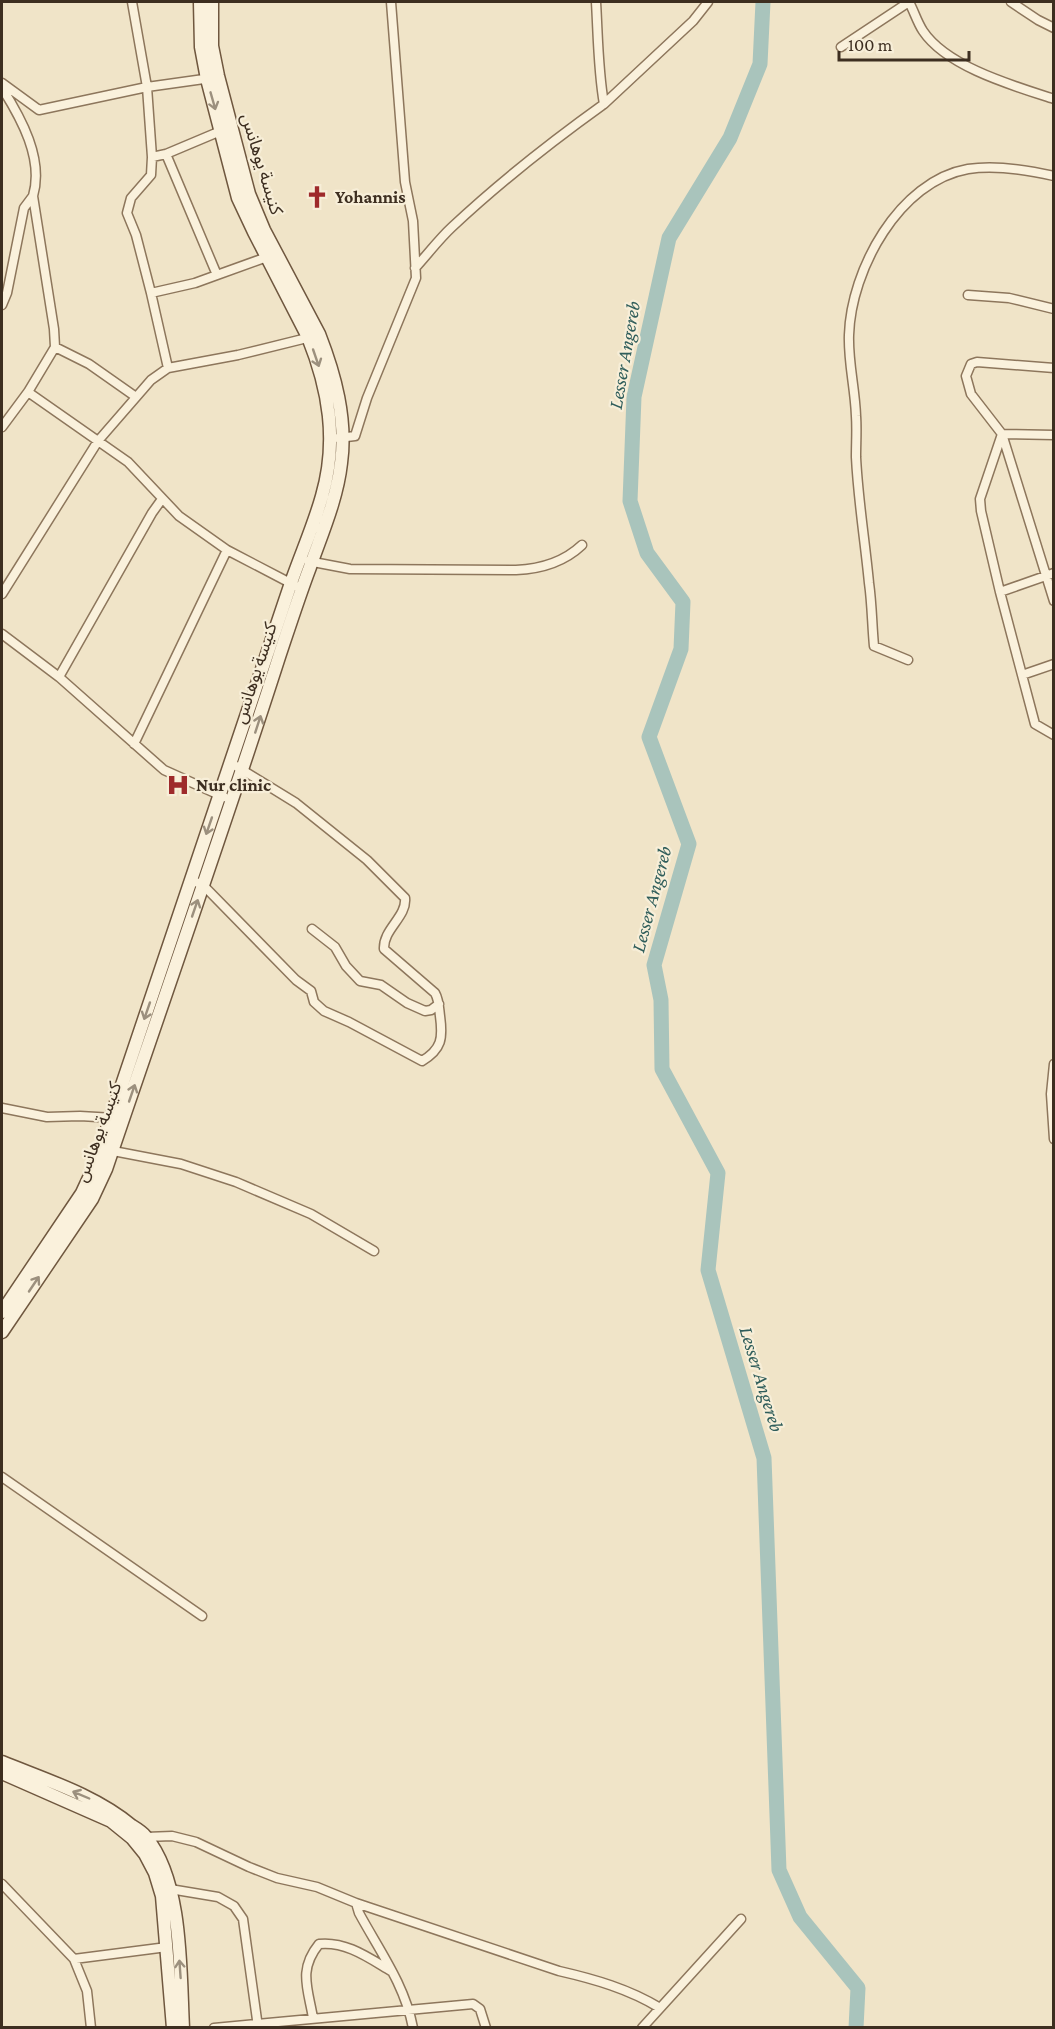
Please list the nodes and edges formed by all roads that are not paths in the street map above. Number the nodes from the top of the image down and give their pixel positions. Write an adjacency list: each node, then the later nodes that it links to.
1 (132, 2): 12 (street)
2 (200, 2): 10 (street)
3 (212, 2): 10 (street)
4 (392, 2): 22 (street)
5 (596, 2): 15 (street)
6 (708, 2): 15 (street)
7 (1011, 2): 8 (street)
8 (1053, 28)
9 (841, 47): 14 (street)
10 (212, 78): 12 (street); 16 (street)
11 (2, 83): 12 (street)
12 (147, 87): 18 (street)
13 (2, 88): 20 (street)
14 (1053, 99)
15 (604, 104): 22 (street)
16 (227, 129): 17 (street); 21 (street); 28 (street, كنيسة يوهانس)
17 (166, 154): 18 (street); 23 (street)
18 (152, 157): 24 (street)
19 (1053, 176): 49 (street)
20 (33, 196): 26 (street); 29 (street)
21 (267, 258): 23 (street); 28 (street)
22 (415, 268): 37 (street)
23 (217, 275): 24 (street)
24 (151, 293): 30 (street)
25 (968, 296): 27 (street)
26 (2, 305)
27 (1053, 309)
28 (314, 336): 30 (street); 37 (street)
29 (55, 347): 32 (street); 33 (street)
30 (168, 368): 33 (street)
31 (1053, 368): 35 (street)
32 (28, 392): 34 (street); 38 (street)
33 (136, 397): 38 (street)
34 (2, 427)
35 (1002, 434): 36 (street); 43 (street); 45 (street)
36 (1053, 435)
37 (336, 437): 42 (street)
38 (98, 441): 39 (street); 46 (street)
39 (162, 499): 41 (street); 52 (street)
40 (582, 545): 42 (street)
41 (227, 550): 44 (street); 54 (street)
42 (306, 560): 44 (street)
43 (1050, 575): 45 (street); 47 (street)
44 (296, 586): 55 (street); 56 (street, كنيسة يوهانس, one-way to 44)
45 (1000, 592): 51 (street)
46 (2, 594)
47 (1053, 601)
48 (2, 634): 52 (street)
49 (908, 660)
50 (1053, 664): 51 (street)
51 (1022, 675): 53 (street)
52 (59, 677): 54 (street)
53 (1053, 735)
54 (134, 744): 57 (street)
55 (231, 763): 56 (street); 57 (street)
56 (243, 770): 58 (street, كنيسة يوهانس); 61 (street)
57 (220, 795): 58 (street); 59 (street, one-way to 59)
58 (233, 799): 59 (street, كنيسة يوهانس)
59 (197, 883): 61 (street); 65 (street, كنيسة يوهانس, one-way to 59); 66 (street, one-way to 66)
60 (312, 929): 61 (street)
61 (439, 1004)
62 (1053, 1064): 63 (street)
63 (1052, 1094): 67 (street)
64 (2, 1108): 66 (street)
65 (124, 1118): 66 (street); 68 (street, كنيسة يوهانس)
66 (111, 1119): 68 (street)
67 (1053, 1139)
68 (106, 1150): 69 (street); 70 (street); 71 (street, كنيسة يوهانس, one-way to 68)
69 (374, 1251)
70 (2, 1312)
71 (2, 1332)
72 (2, 1477): 73 (street)
73 (202, 1616)
74 (2, 1762): 76 (street, one-way to 74)
75 (2, 1773): 81 (street)
76 (146, 1837): 78 (street); 79 (street)
77 (2, 1884): 82 (street)
78 (170, 1890): 87 (street); 90 (street, one-way to 78)
79 (356, 1903): 83 (street); 84 (street)
80 (741, 1919): 84 (street)
81 (167, 1947): 82 (street); 89 (street)
82 (74, 1959): 88 (street)
83 (392, 1971): 85 (street); 86 (street)
84 (660, 2008): 94 (street)
85 (410, 2009): 86 (street); 92 (street); 93 (street)
86 (313, 2018): 87 (street)
87 (258, 2025): 91 (street)
88 (91, 2028)
89 (173, 2028)
90 (183, 2028)
91 (214, 2028)
92 (413, 2028)
93 (486, 2028)
94 (642, 2028)

